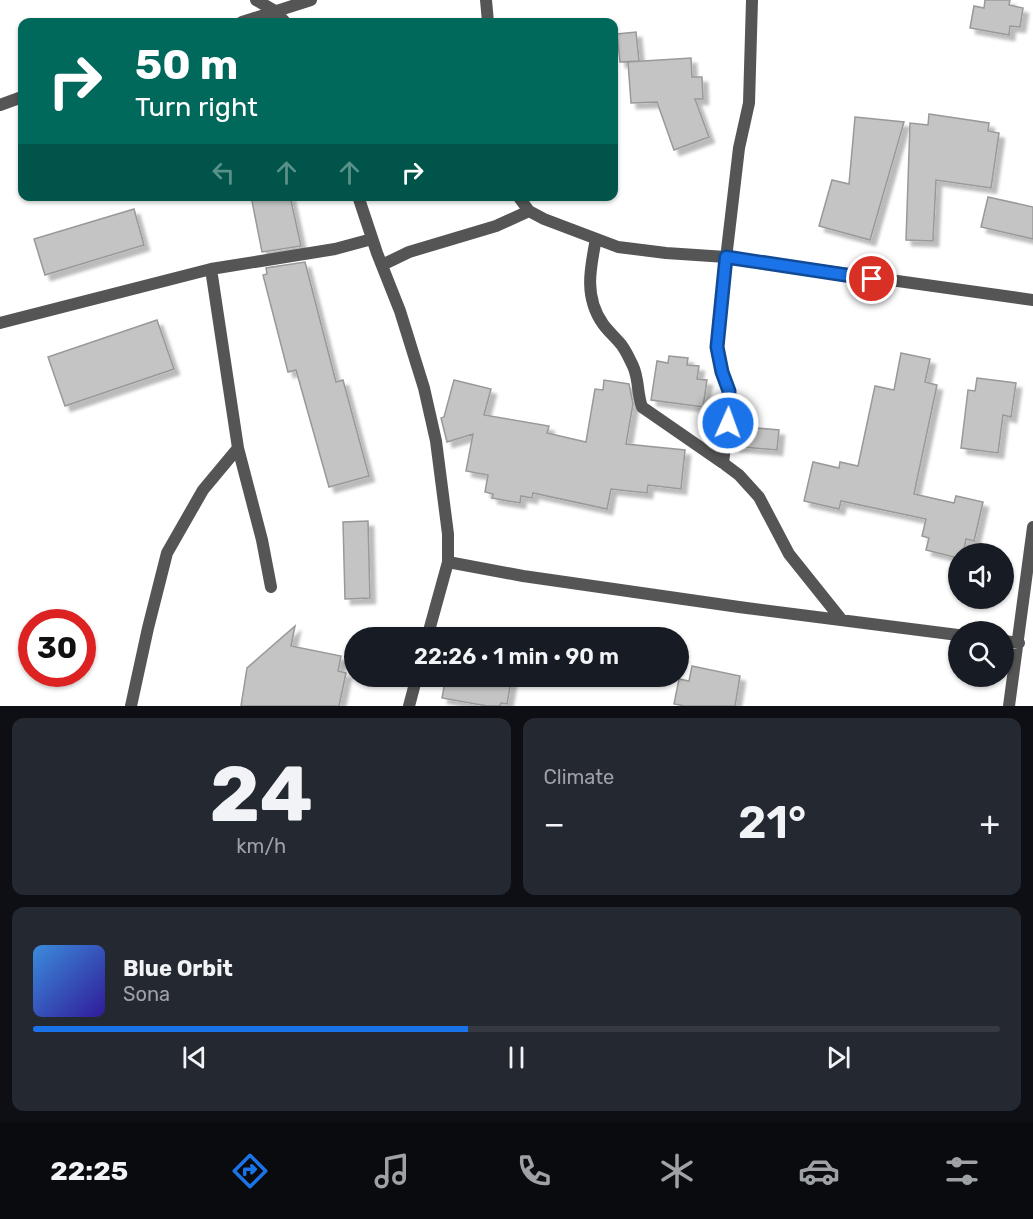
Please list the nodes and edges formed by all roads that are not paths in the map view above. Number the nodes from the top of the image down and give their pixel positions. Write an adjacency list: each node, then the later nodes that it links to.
1 (256, 0): 5 (street)
2 (312, 0): 5 (street)
3 (486, 0): 8 (street)
4 (752, 0): 16 (street)
5 (275, 11): 6 (street); 7 (street)
6 (254, 18)
7 (281, 18)
8 (488, 18)
9 (18, 98): 10 (street)
10 (0, 105)
11 (360, 201): 14 (street)
12 (522, 201): 13 (street)
13 (529, 211): 15 (street); 17 (street)
14 (372, 239): 17 (street); 18 (street)
15 (596, 239): 16 (street); 22 (street)
16 (726, 257): 19 (street); 22 (street)
17 (382, 265): 24 (street)
18 (211, 269): 20 (street); 21 (street)
19 (1033, 300)
20 (0, 323)
21 (238, 448): 25 (street); 32 (street)
22 (723, 463): 26 (street)
23 (1033, 527): 30 (street)
24 (448, 561): 26 (street); 27 (street)
25 (271, 587)
26 (841, 619): 28 (street)
27 (430, 627)
28 (948, 634)
29 (1014, 642): 30 (street)
30 (1018, 643): 34 (street)
31 (414, 687): 33 (street)
32 (131, 706)
33 (409, 706)
34 (1009, 706)

